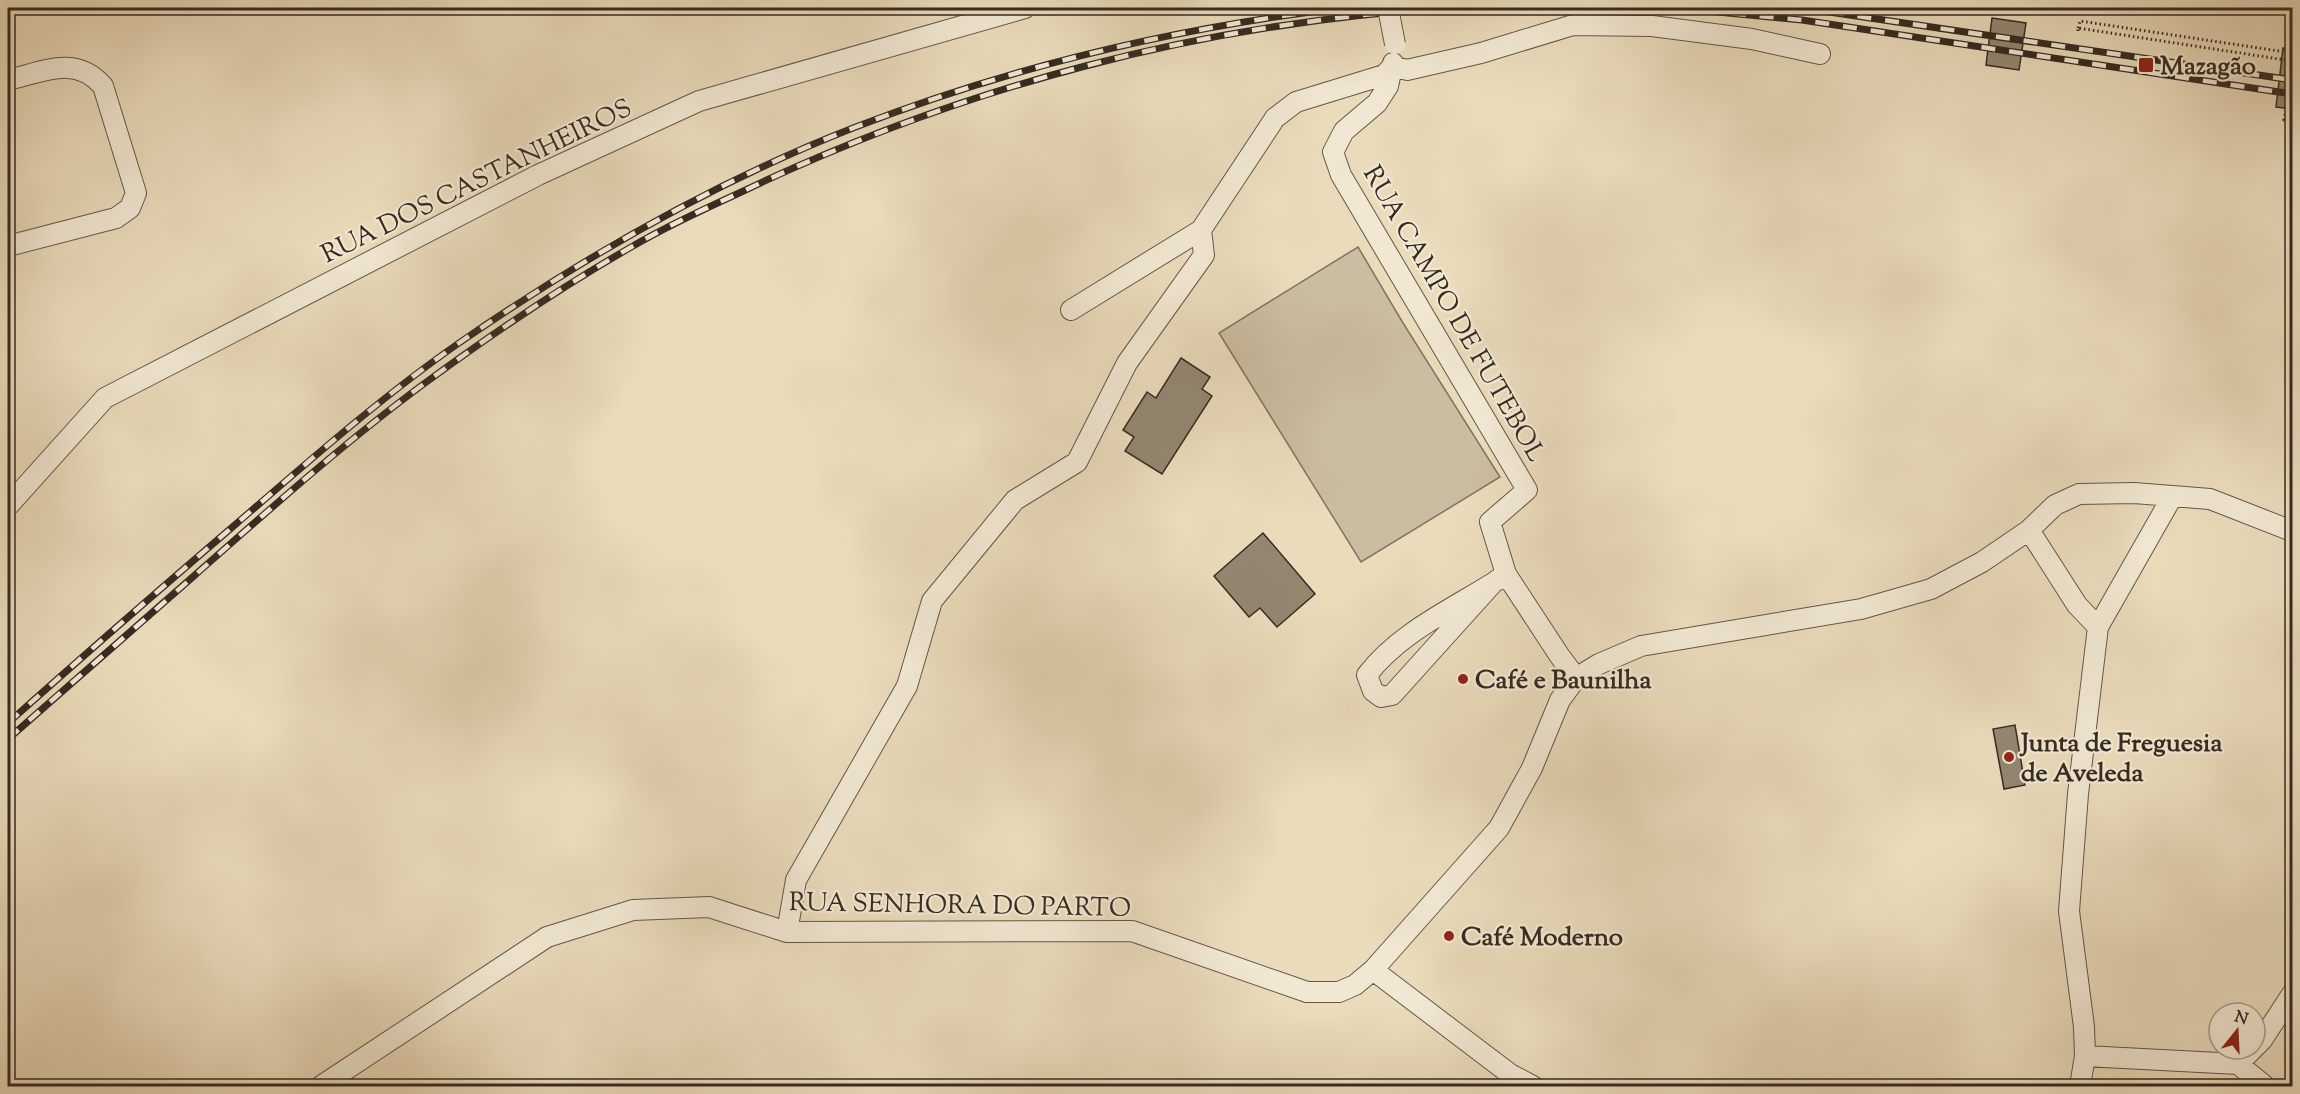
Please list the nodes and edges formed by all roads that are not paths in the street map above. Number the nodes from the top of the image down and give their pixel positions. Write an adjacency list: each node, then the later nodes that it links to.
1 (1025, 8): 10 (street, RUA DOS CASTANHEIROS)
2 (1388, 8): 4 (street, bridge)
3 (1820, 54): 4 (street)
4 (1393, 66): 6 (street); 13 (street, RUA CAMPO DE FUTEBOL)
5 (8, 80): 7 (street)
6 (1201, 230): 8 (street); 16 (street)
7 (8, 246)
8 (1071, 310)
9 (2172, 497): 11 (street, RUA SENHORA DO PARTO); 12 (street, RUA SENHORA DO PARTO); 14 (street)
10 (8, 506)
11 (2029, 530): 14 (street); 15 (street, RUA SENHORA DO PARTO)
12 (2292, 531)
13 (1500, 578): 13 (street); 15 (street, RUA CAMPO DE FUTEBOL)
14 (2098, 627): 20 (street)
15 (1576, 678): 17 (street, RUA SENHORA DO PARTO)
16 (787, 932): 17 (street, RUA SENHORA DO PARTO); 23 (street, RUA SENHORA DO PARTO)
17 (1373, 970): 24 (street)
18 (2292, 994): 19 (street)
19 (2267, 1032)
20 (2085, 1056): 22 (street); 25 (street)
21 (2241, 1061): 22 (street)
22 (2238, 1064): 26 (street)
23 (321, 1086)
24 (1533, 1086)
25 (2080, 1086)
26 (2265, 1086)

